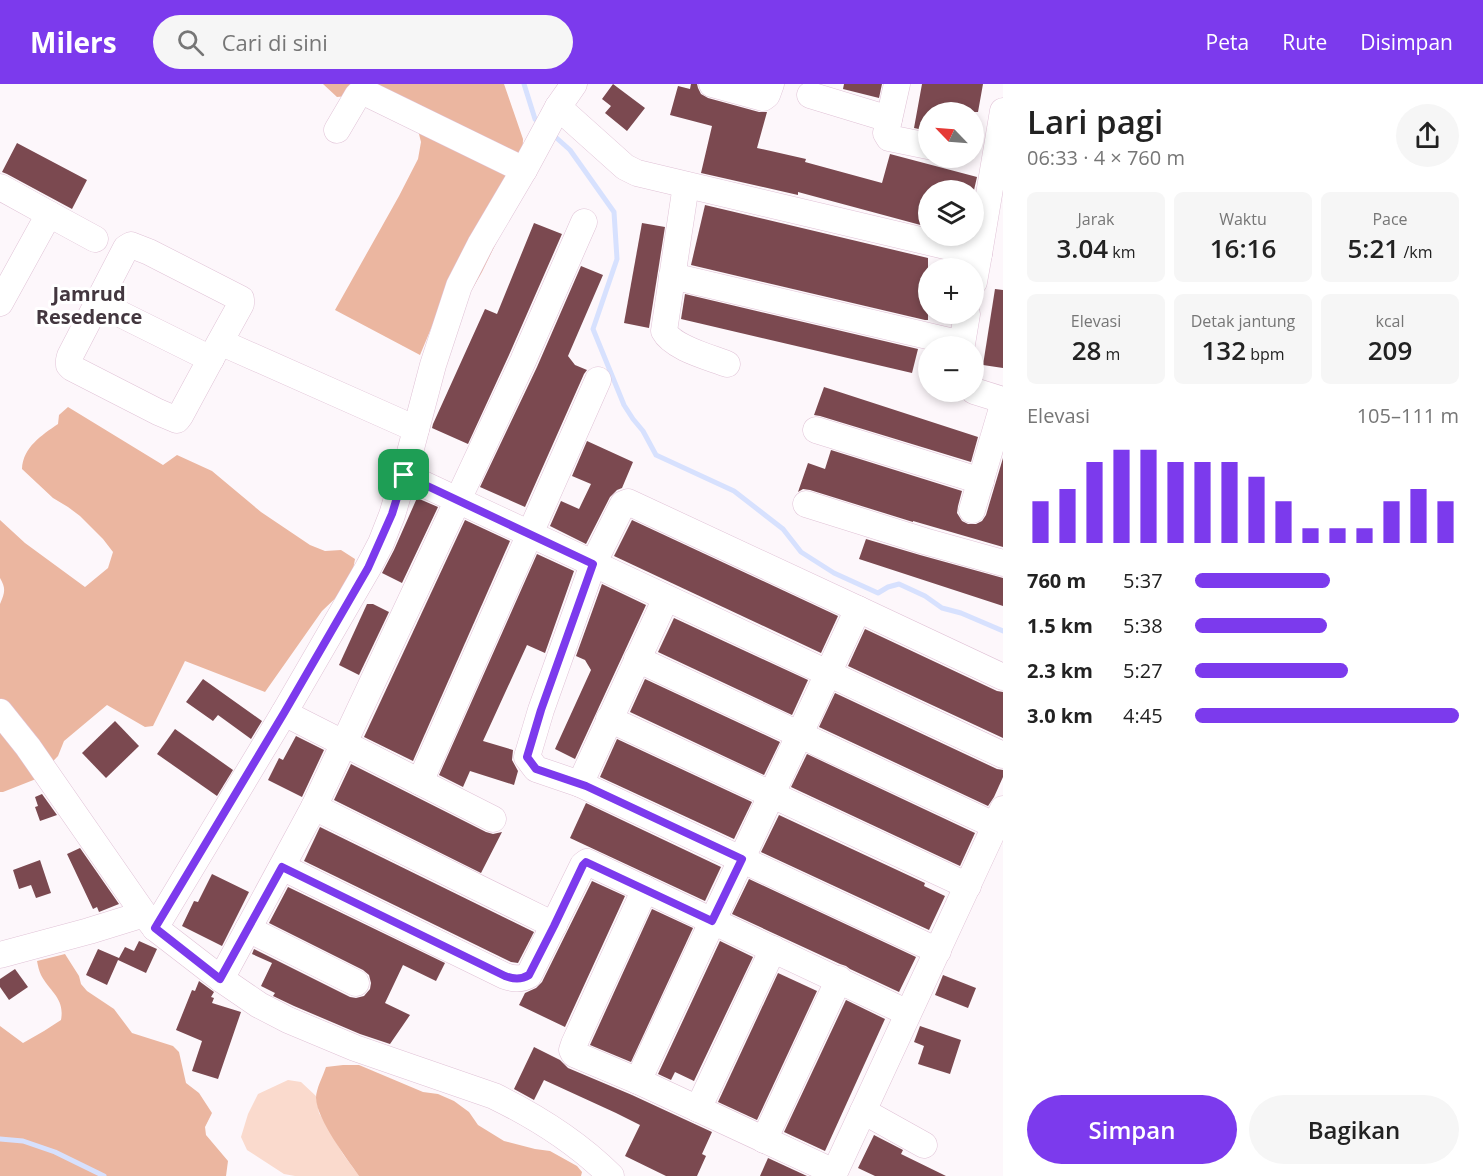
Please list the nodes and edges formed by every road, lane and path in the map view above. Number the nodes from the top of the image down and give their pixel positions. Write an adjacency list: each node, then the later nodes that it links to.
1 (573, 84): 8 (street)
2 (712, 84): 3 (street)
3 (771, 84)
4 (897, 84): 7 (street)
5 (810, 95): 7 (street)
6 (1003, 111): 11 (street)
7 (889, 119): 10 (street)
8 (550, 121): 13 (street); 14 (street)
9 (337, 130): 13 (street)
10 (918, 144)
11 (984, 158)
12 (983, 168): 19 (street)
13 (524, 170): 31 (street)
14 (686, 185): 19 (street); 21 (street)
15 (0, 187): 16 (street)
16 (49, 214): 18 (street); 22 (street)
17 (584, 222): 35 (street)
18 (95, 239)
19 (979, 254): 20 (street)
20 (978, 258)
21 (672, 276): 24 (street); 26 (street)
22 (0, 303)
23 (98, 303): 25 (street); 25 (street); 25 (street)
24 (923, 336)
25 (215, 351): 31 (street)
26 (727, 364)
27 (598, 380): 38 (street)
28 (984, 394): 29 (street)
29 (1003, 400)
30 (1003, 405): 34 (street)
31 (416, 429): 33 (street)
32 (816, 430): 34 (street)
33 (404, 475): 35 (street); 47 (street)
34 (981, 481): 37 (street)
35 (457, 500): 38 (street); 50 (street)
36 (806, 504): 39 (street)
37 (972, 510)
38 (529, 534): 40 (street); 52 (street)
39 (1003, 563)
40 (593, 564): 41 (street); 42 (street); 53 (street)
41 (666, 598): 43 (street); 44 (street)
42 (858, 609): 44 (street); 45 (street)
43 (637, 659): 48 (street); 49 (street)
44 (828, 674): 49 (street); 51 (street)
45 (1003, 677)
46 (0, 712): 62 (street)
47 (284, 713): 50 (street); 62 (street)
48 (609, 718): 53 (street); 54 (street)
49 (800, 735): 54 (street); 56 (street)
50 (344, 744): 52 (street); 55 (street)
51 (1003, 755)
52 (420, 782): 57 (street)
53 (580, 784): 58 (street)
54 (772, 794): 58 (street); 60 (street)
55 (314, 807): 59 (street); 64 (street)
56 (999, 818): 60 (street)
57 (493, 819)
58 (742, 859): 63 (street); 67 (street)
59 (282, 867): 64 (street); 65 (street)
60 (968, 886): 67 (street)
61 (645, 889): 63 (street); 64 (street); 73 (street)
62 (149, 921): 68 (street); 69 (street)
63 (712, 921): 66 (street); 73 (street)
64 (554, 926)
65 (248, 930): 69 (street); 71 (street)
66 (773, 949): 70 (street); 74 (street)
67 (938, 951): 72 (street)
68 (0, 955)
69 (220, 979): 79 (street)
70 (840, 979): 72 (street); 76 (street)
71 (356, 983)
72 (908, 1012): 75 (street)
73 (638, 1081): 74 (street)
74 (698, 1109): 76 (street)
75 (863, 1111): 77 (street); 78 (street)
76 (764, 1140): 78 (street)
77 (924, 1145)
78 (834, 1174)
79 (611, 1176)

